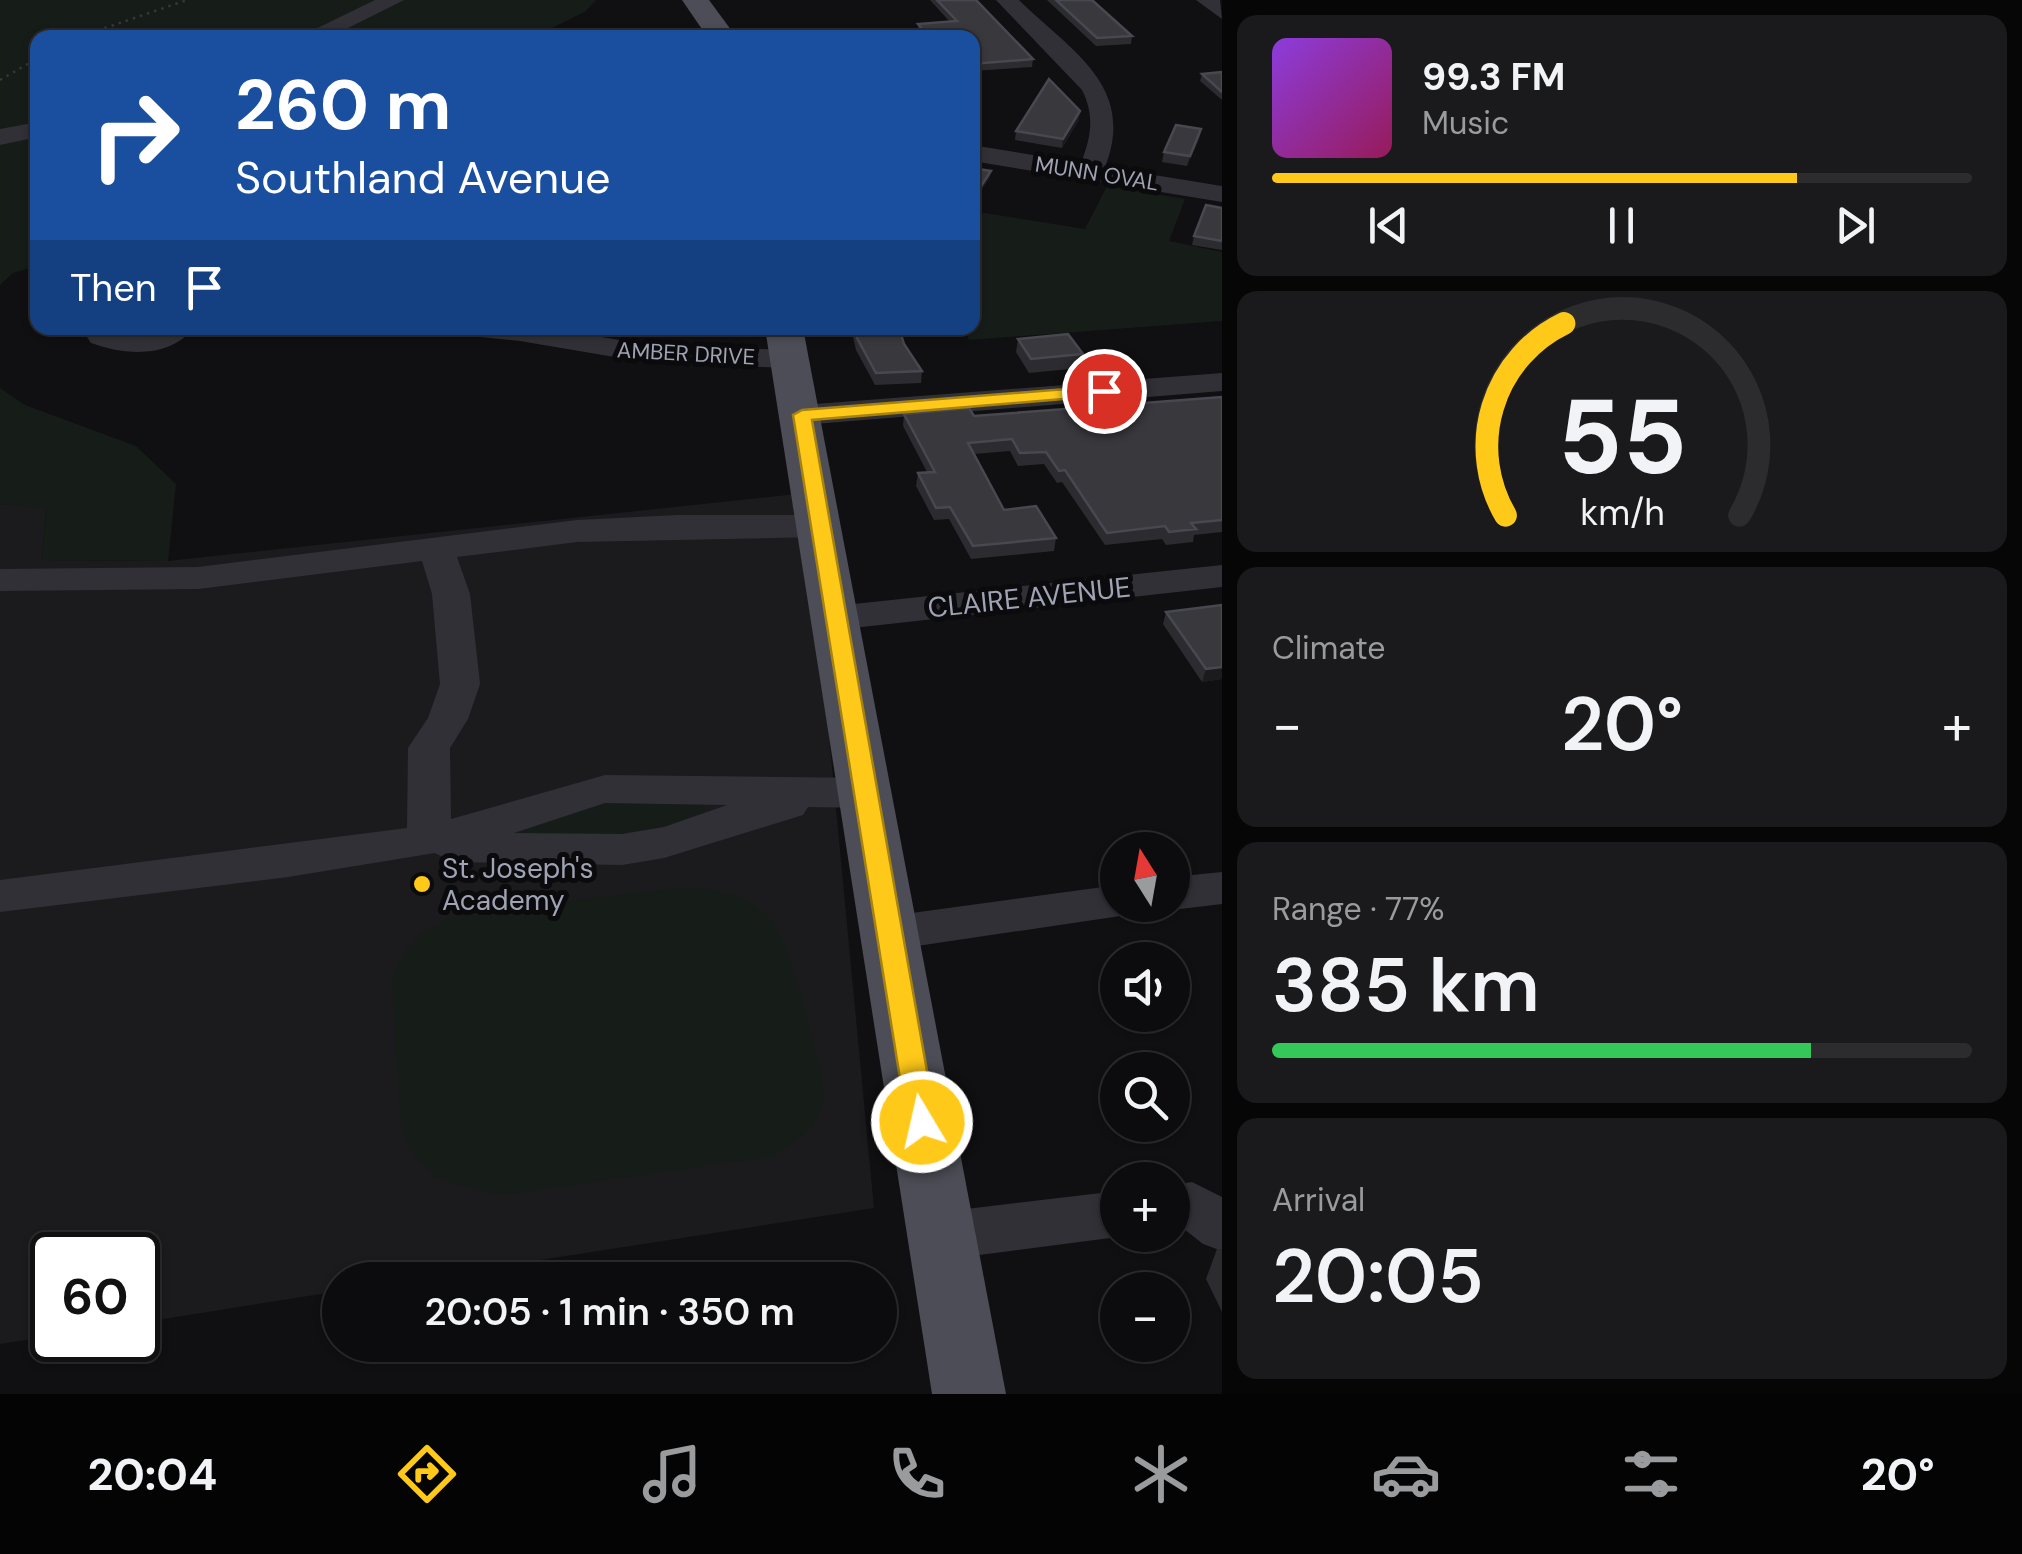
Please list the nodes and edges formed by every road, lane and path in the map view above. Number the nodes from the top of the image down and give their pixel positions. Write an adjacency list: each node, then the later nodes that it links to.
1 (188, 0): 7 (path)
2 (393, 0): 8 (street)
3 (695, 0): 9 (main road)
4 (1006, 0): 15 (street)
5 (1208, 0): 6 (street)
6 (1222, 12)
7 (100, 30)
8 (326, 30)
9 (717, 30)
10 (30, 63): 11 (path)
11 (0, 80)
12 (30, 131): 13 (street)
13 (0, 138)
14 (980, 154): 15 (street, MUNN OVAL)
15 (1090, 172): 16 (street, MUNN OVAL)
16 (1222, 194)
17 (101, 335): 18 (street)
18 (165, 335)
19 (538, 335): 20 (street, AMBER DRIVE)
20 (787, 343): 22 (main road)
21 (1222, 382): 22 (street)
22 (802, 415): 23 (main road)
23 (820, 526): 24 (street); 27 (main road)
24 (437, 550): 26 (street); 29 (street)
25 (1222, 576): 27 (street, CLAIRE AVENUE)
26 (0, 580)
27 (836, 618): 28 (main road)
28 (866, 794): 29 (street); 29 (street); 34 (main road)
29 (413, 842): 32 (street)
30 (1222, 888): 31 (street)
31 (1190, 892)
32 (0, 896)
33 (1100, 904): 34 (street)
34 (890, 933): 38 (main road)
35 (1190, 1205): 37 (street)
36 (1100, 1216): 38 (street)
37 (1222, 1227)
38 (941, 1236): 39 (main road)
39 (969, 1394)

